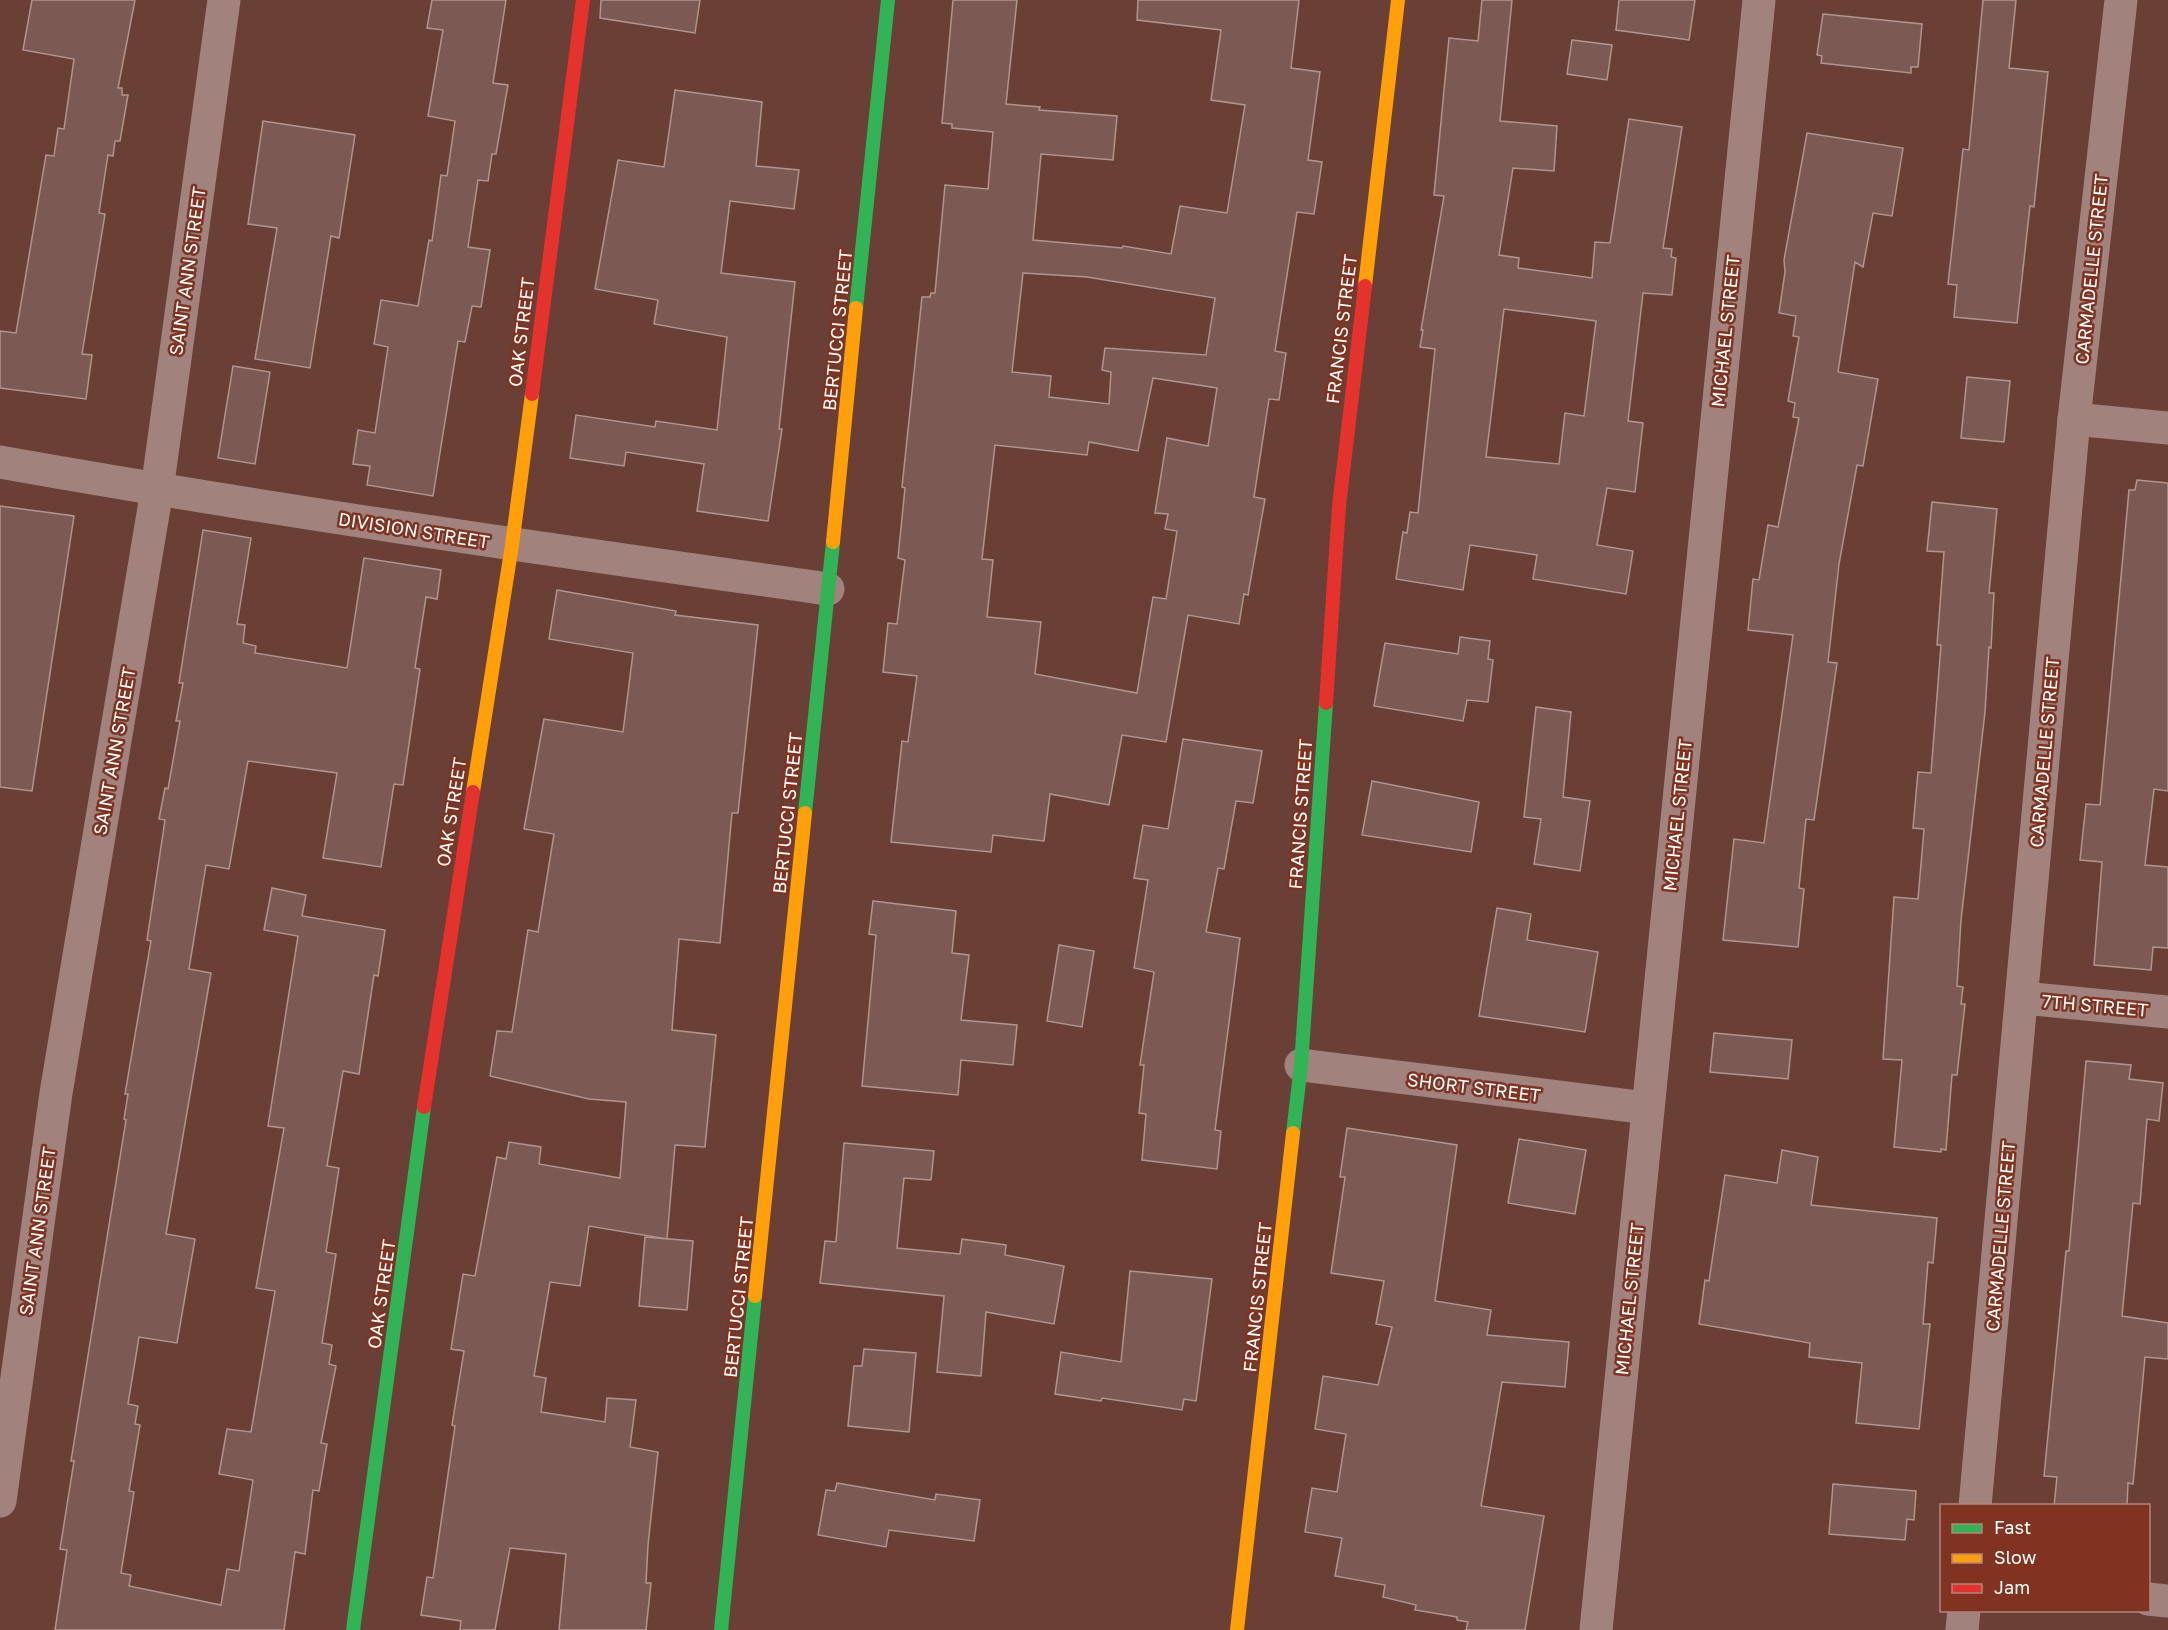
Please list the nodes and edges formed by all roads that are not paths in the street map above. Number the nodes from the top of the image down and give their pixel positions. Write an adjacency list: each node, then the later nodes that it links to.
1 (224, 0): 10 (street, SAINT ANN STREET)
2 (583, 0): 11 (street, OAK STREET)
3 (888, 0): 12 (street, BERTUCCI STREET)
4 (1398, 0): 15 (street, FRANCIS STREET)
5 (1759, 0): 16 (street, MICHAEL STREET)
6 (2121, 0): 7 (street, CARMADELLE STREET)
7 (2074, 419): 8 (street); 13 (street, CARMADELLE STREET)
8 (2168, 428)
9 (0, 462): 10 (street, DIVISION STREET)
10 (158, 490): 11 (street, DIVISION STREET); 17 (street, SAINT ANN STREET)
11 (512, 545): 12 (street, DIVISION STREET); 22 (street, OAK STREET)
12 (828, 589): 23 (street, BERTUCCI STREET)
13 (2023, 998): 14 (street, 7TH STREET); 18 (street, CARMADELLE STREET)
14 (2168, 1012)
15 (1301, 1065): 16 (street, SHORT STREET); 24 (street, FRANCIS STREET)
16 (1647, 1108): 25 (street, MICHAEL STREET)
17 (0, 1502)
18 (1975, 1504)
19 (2150, 1599): 20 (street)
20 (2168, 1601)
21 (1964, 1612): 26 (street)
22 (353, 1630)
23 (721, 1630)
24 (1237, 1630)
25 (1596, 1630)
26 (1962, 1630)

